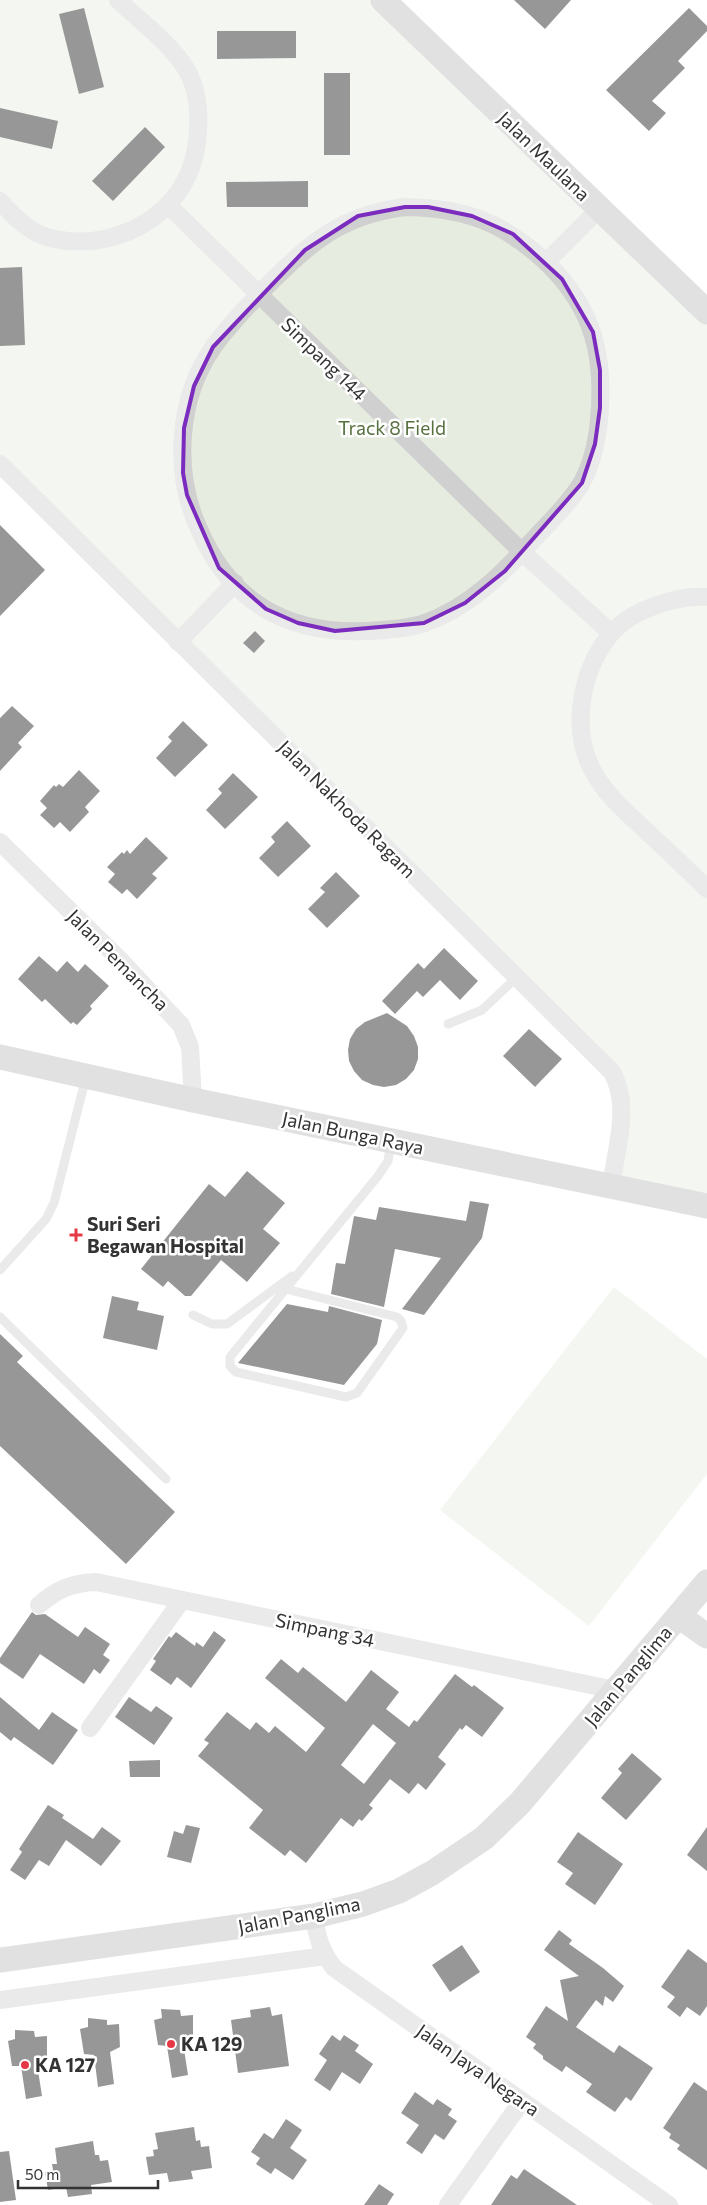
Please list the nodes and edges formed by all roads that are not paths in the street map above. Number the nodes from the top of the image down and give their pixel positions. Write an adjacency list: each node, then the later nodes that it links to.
1 (118, 0): 4 (street)
2 (382, 0): 5 (main road, Jalan Maulana)
3 (0, 202): 4 (street)
4 (169, 206): 7 (street, Simpang 144)
5 (599, 209): 6 (street); 8 (main road, Jalan Maulana)
6 (546, 262): 7 (street); 10 (street)
7 (259, 295): 10 (street, Simpang 144); 11 (street)
8 (707, 312)
9 (0, 464): 14 (street, Jalan Nakhoda Ragam)
10 (522, 552): 11 (street); 13 (street, Simpang 144)
11 (235, 583): 14 (street)
12 (707, 596): 13 (street)
13 (611, 633): 16 (street)
14 (178, 642): 17 (street, Jalan Nakhoda Ragam)
15 (0, 842): 21 (street, Jalan Pemancha)
16 (707, 889)
17 (517, 977): 18 (lane); 23 (street, Jalan Nakhoda Ragam)
18 (448, 1024)
19 (0, 1057): 20 (main road, Jalan Bunga Raya)
20 (86, 1075): 21 (main road, Jalan Bunga Raya); 26 (lane)
21 (193, 1100): 22 (main road, Jalan Bunga Raya)
22 (391, 1142): 23 (main road, Jalan Bunga Raya); 25 (lane)
23 (611, 1186): 24 (main road, Jalan Bunga Raya)
24 (707, 1206)
25 (303, 1268): 27 (lane); 28 (lane)
26 (0, 1270)
27 (286, 1289): 27 (lane)
28 (193, 1315)
29 (0, 1317): 30 (lane)
30 (166, 1479)
31 (707, 1582): 34 (main road, Jalan Panglima)
32 (182, 1600): 33 (street, Simpang 34); 36 (street, Simpang 34); 37 (street)
33 (39, 1605)
34 (679, 1616): 35 (main road); 36 (main road, Jalan Panglima)
35 (707, 1636)
36 (615, 1690): 38 (main road, Jalan Panglima)
37 (90, 1728)
38 (314, 1916): 39 (street, Jalan Jaya Negara); 40 (main road, Jalan Panglima)
39 (324, 1956): 41 (street); 42 (street, Jalan Jaya Negara)
40 (0, 1960)
41 (0, 2000)
42 (522, 2101): 43 (street); 44 (street, Jalan Jaya Negara)
43 (448, 2205)
44 (670, 2205)

